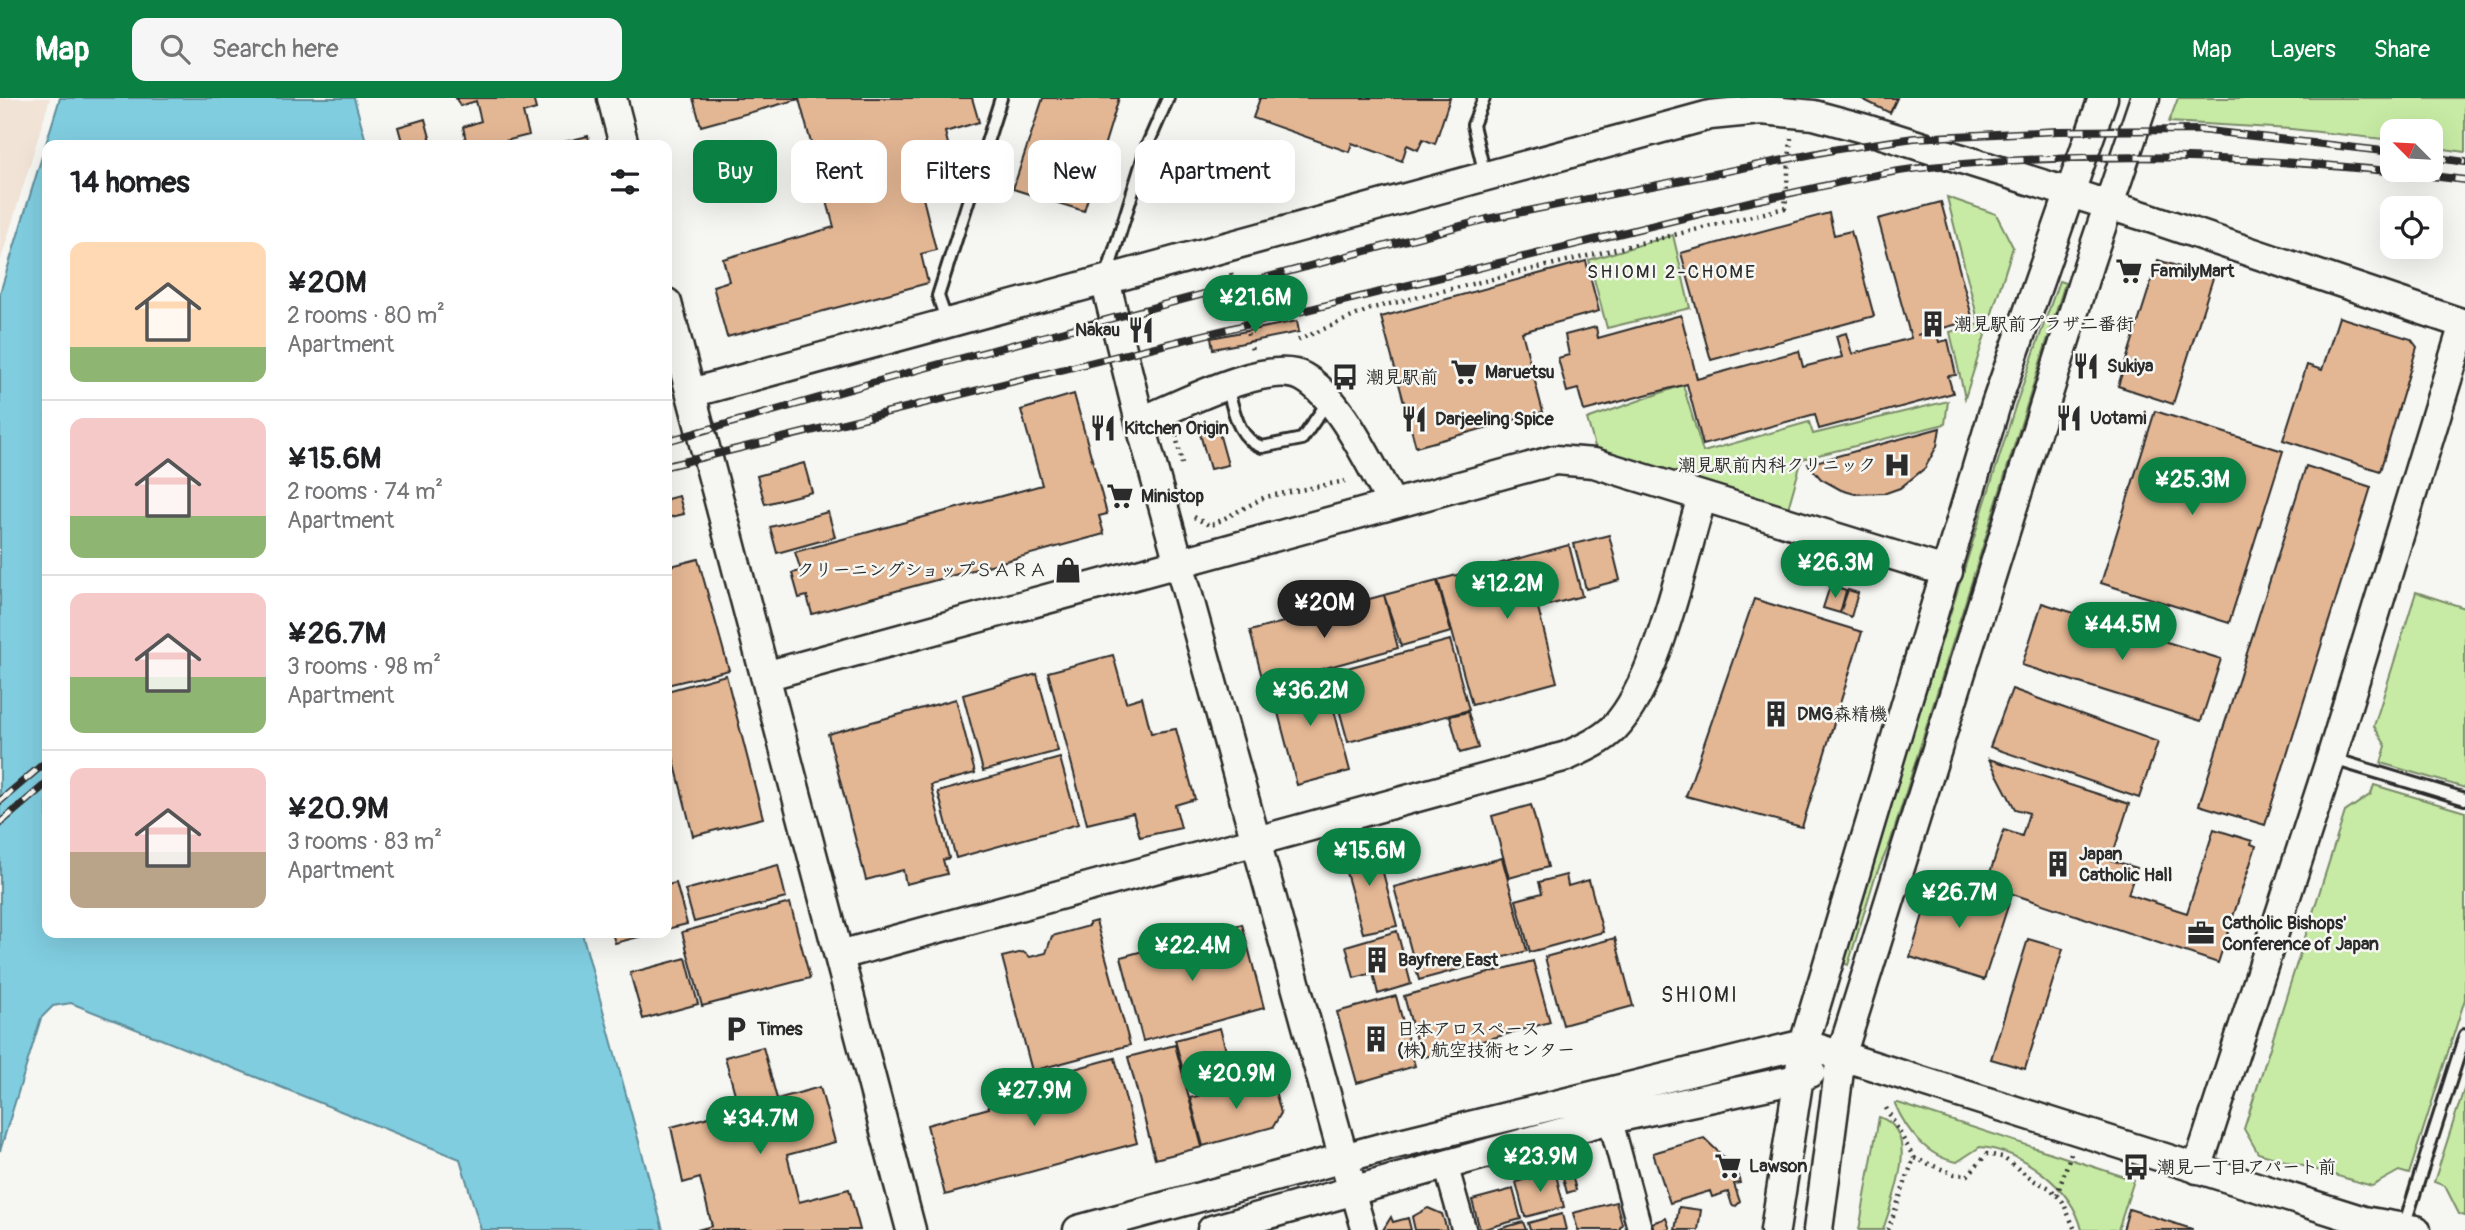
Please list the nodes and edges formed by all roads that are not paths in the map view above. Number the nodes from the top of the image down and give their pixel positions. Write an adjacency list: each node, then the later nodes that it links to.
1 (611, 98): 7 (street)
2 (1001, 98): 14 (lane)
3 (1168, 98): 11 (lane)
4 (1484, 98): 8 (lane)
5 (2103, 98): 9 (street)
6 (2145, 98): 10 (street)
7 (623, 140)
8 (1486, 177): 9 (street); 11 (street)
9 (2069, 194): 10 (street); 22 (street)
10 (2108, 205): 13 (street); 30 (street)
11 (1105, 280): 14 (street); 18 (street)
12 (672, 322): 16 (street)
13 (2465, 323): 24 (street)
14 (948, 326): 16 (street)
15 (1227, 386): 17 (street); 17 (lane); 18 (street)
16 (691, 393): 23 (street)
17 (1329, 400): 20 (street)
18 (1140, 422): 21 (street)
19 (1702, 497): 20 (street); 22 (street); 26 (street)
20 (1392, 503): 21 (street)
21 (1179, 561): 23 (street); 26 (street)
22 (1948, 572): 29 (street)
23 (765, 676): 27 (street)
24 (2330, 758): 25 (lane); 35 (street)
25 (2465, 799)
26 (1255, 842): 27 (street); 33 (street)
27 (840, 956): 39 (street)
28 (2465, 1035): 38 (lane)
29 (1804, 1044): 30 (street); 31 (street); 33 (street)
30 (1841, 1056): 31 (street); 35 (street); 46 (street)
31 (1797, 1079): 32 (street); 45 (street)
32 (1610, 1119): 34 (street); 44 (street)
33 (1344, 1158): 36 (street); 40 (street)
34 (1446, 1166): 36 (street); 43 (street)
35 (2197, 1169): 38 (street)
36 (1353, 1192): 37 (street); 42 (street)
37 (1247, 1225): 41 (street)
38 (2392, 1227)
39 (911, 1230)
40 (1078, 1230)
41 (1212, 1230)
42 (1364, 1230)
43 (1464, 1230)
44 (1640, 1230)
45 (1775, 1230)
46 (1818, 1230)

